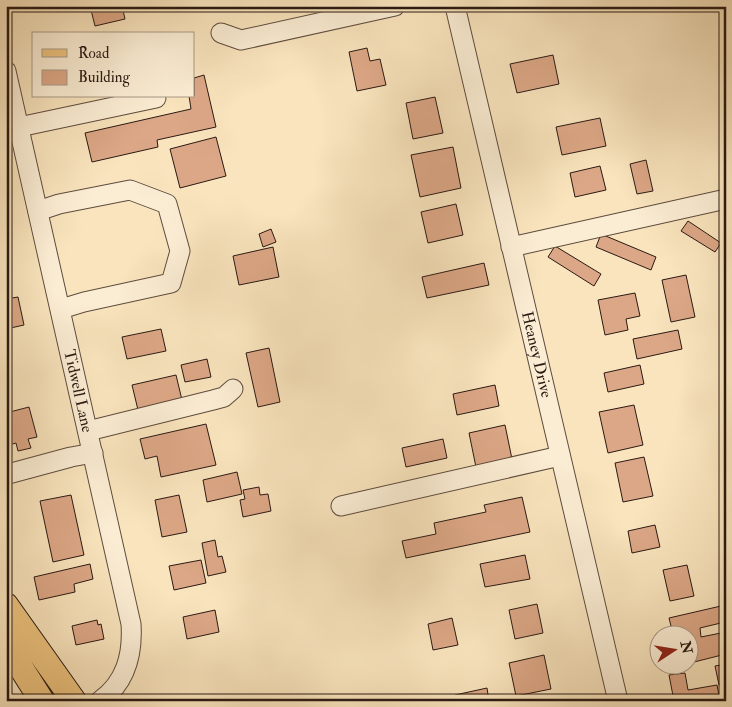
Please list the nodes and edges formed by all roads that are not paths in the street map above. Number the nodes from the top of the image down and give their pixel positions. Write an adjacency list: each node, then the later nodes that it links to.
1 (395, 6): 3 (street)
2 (455, 6): 9 (street, Heaney Drive)
3 (221, 32)
4 (6, 71): 6 (street, Tidwell Lane)
5 (156, 98): 6 (street)
6 (19, 127): 8 (street, Tidwell Lane)
7 (726, 199): 9 (street)
8 (38, 211): 10 (street, Tidwell Lane); 10 (street)
9 (511, 247): 14 (street, Heaney Drive)
10 (61, 309): 12 (street, Tidwell Lane)
11 (233, 389): 12 (street)
12 (88, 430): 13 (street, Tidwell Lane)
13 (93, 453): 15 (street); 21 (street, Tidwell Lane)
14 (560, 456): 16 (street); 22 (street, Heaney Drive)
15 (8, 474)
16 (341, 506)
17 (6, 605): 20 (main road)
18 (6, 644): 19 (main road)
19 (42, 701)
20 (74, 701)
21 (100, 701)
22 (618, 701)

